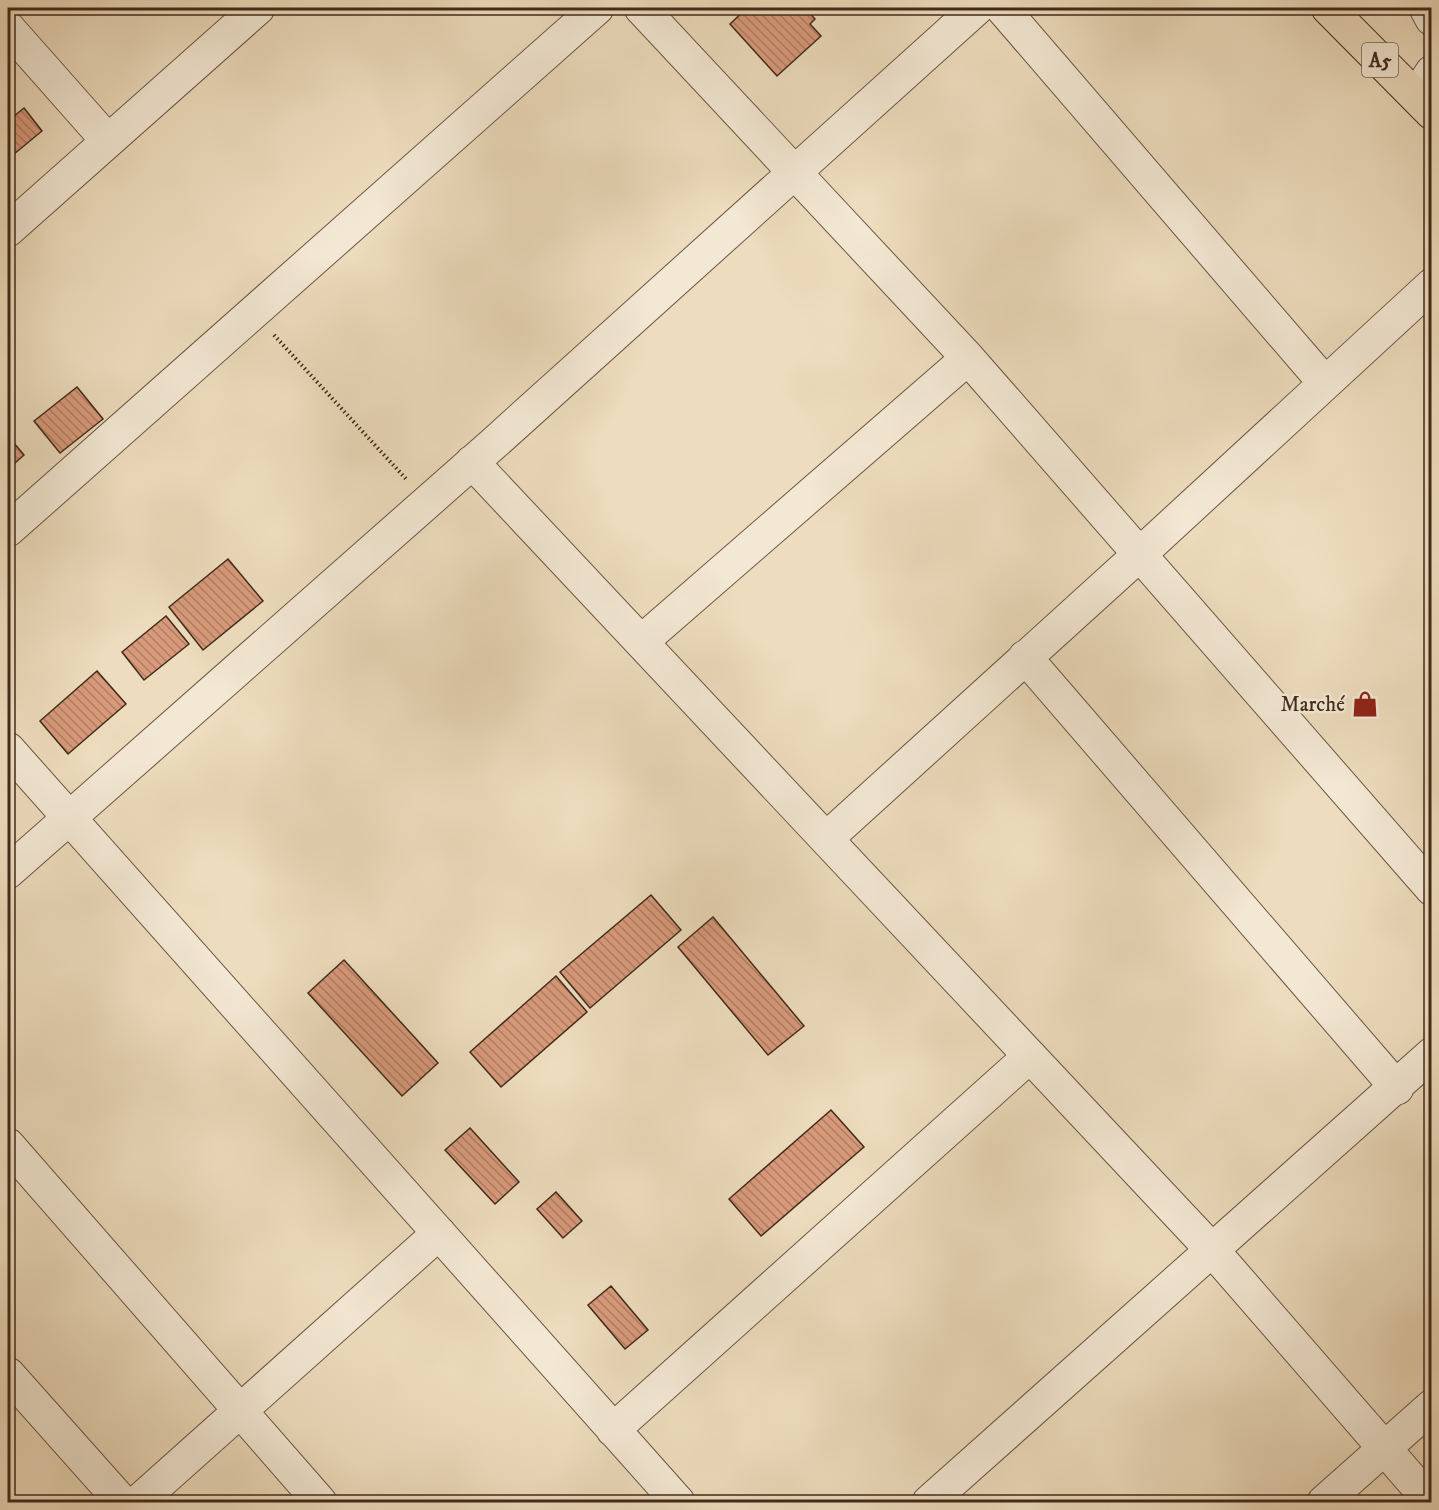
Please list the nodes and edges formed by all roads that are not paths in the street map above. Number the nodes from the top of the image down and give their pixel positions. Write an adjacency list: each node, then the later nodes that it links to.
1 (258, 8): 11 (street)
2 (597, 8): 18 (street)
3 (641, 8): 12 (street)
4 (977, 8): 12 (street)
5 (1002, 8): 16 (street)
6 (1328, 8): 10 (main road, A5)
7 (1426, 8): 8 (street)
8 (1431, 19)
9 (8, 28): 11 (street)
10 (1426, 94)
11 (108, 141): 13 (street)
12 (795, 170): 15 (street); 17 (street)
13 (8, 230)
14 (1431, 285): 16 (street)
15 (968, 358): 19 (street); 20 (street)
16 (1324, 382): 19 (street)
17 (472, 462): 20 (street); 23 (street)
18 (8, 530)
19 (1140, 554): 21 (street); 26 (street)
20 (640, 642): 24 (street)
21 (1025, 657): 24 (street); 29 (street)
22 (8, 748): 23 (street)
23 (68, 816): 25 (street); 31 (street)
24 (826, 839): 28 (street)
25 (8, 872)
26 (1431, 889)
27 (1431, 1054): 29 (street)
28 (1030, 1056): 32 (street); 36 (street)
29 (1397, 1088): 32 (street)
30 (8, 1145): 35 (street)
31 (439, 1233): 35 (street); 36 (street)
32 (1213, 1251): 37 (street); 42 (street)
33 (8, 1374): 38 (street)
34 (1431, 1406): 37 (street)
35 (239, 1412): 39 (street); 40 (street)
36 (613, 1430): 41 (street)
37 (1384, 1449): 43 (street); 44 (street)
38 (122, 1503)
39 (138, 1503)
40 (320, 1503)
41 (678, 1503)
42 (929, 1503)
43 (1324, 1503)
44 (1431, 1503)

